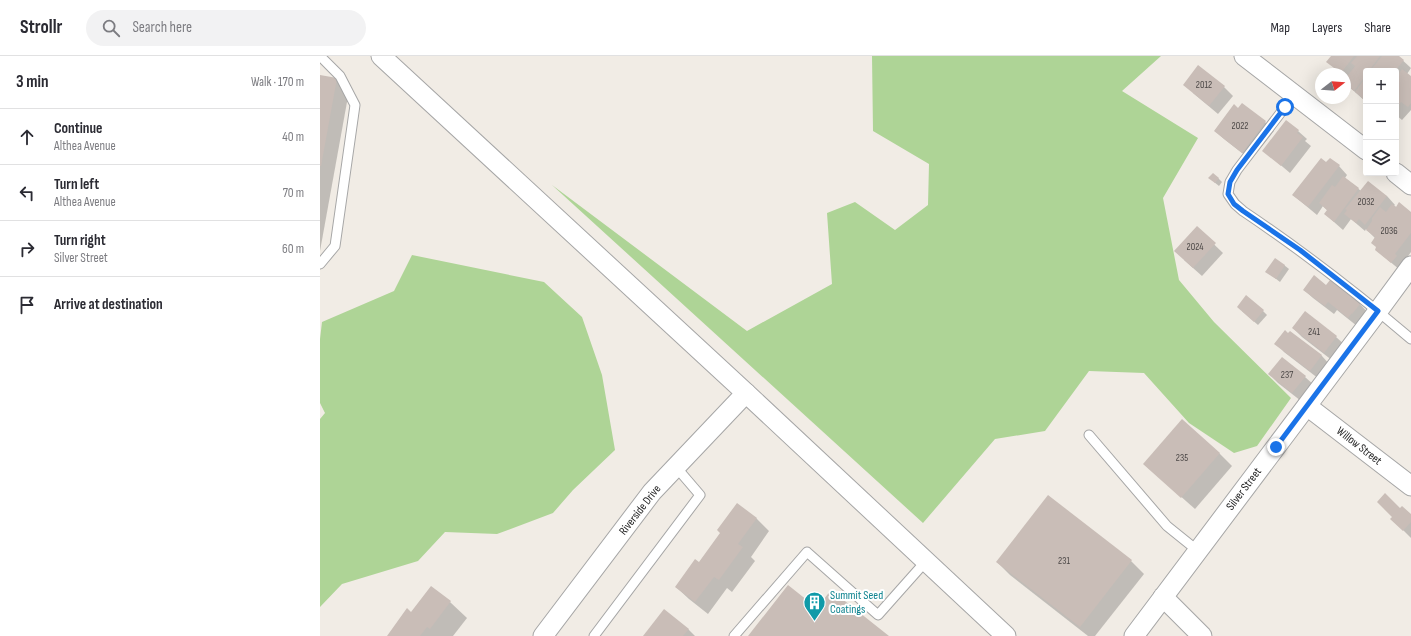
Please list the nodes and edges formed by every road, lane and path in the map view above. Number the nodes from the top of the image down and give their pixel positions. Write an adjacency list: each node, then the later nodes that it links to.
1 (320, 56): 8 (lane)
2 (380, 56): 12 (street)
3 (1244, 56): 4 (street)
4 (1295, 94): 5 (street); 10 (lane)
5 (1363, 148)
6 (1399, 175): 7 (street)
7 (1411, 185)
8 (320, 264)
9 (1411, 266): 10 (street, Silver Street)
10 (1378, 311): 11 (lane); 13 (street, Silver Street)
11 (1411, 339)
12 (746, 393): 15 (street, Riverside Drive); 18 (street)
13 (1307, 406): 16 (street, Willow Street); 17 (street, Silver Street)
14 (1089, 435): 17 (lane)
15 (676, 468): 20 (street, Riverside Drive); 21 (lane)
16 (1411, 486)
17 (1198, 551): 19 (street, Silver Street)
18 (926, 561): 22 (lane); 23 (street)
19 (1164, 597): 24 (street, Silver Street); 25 (street)
20 (543, 636)
21 (594, 636)
22 (734, 636)
23 (1006, 636)
24 (1134, 636)
25 (1202, 636)

